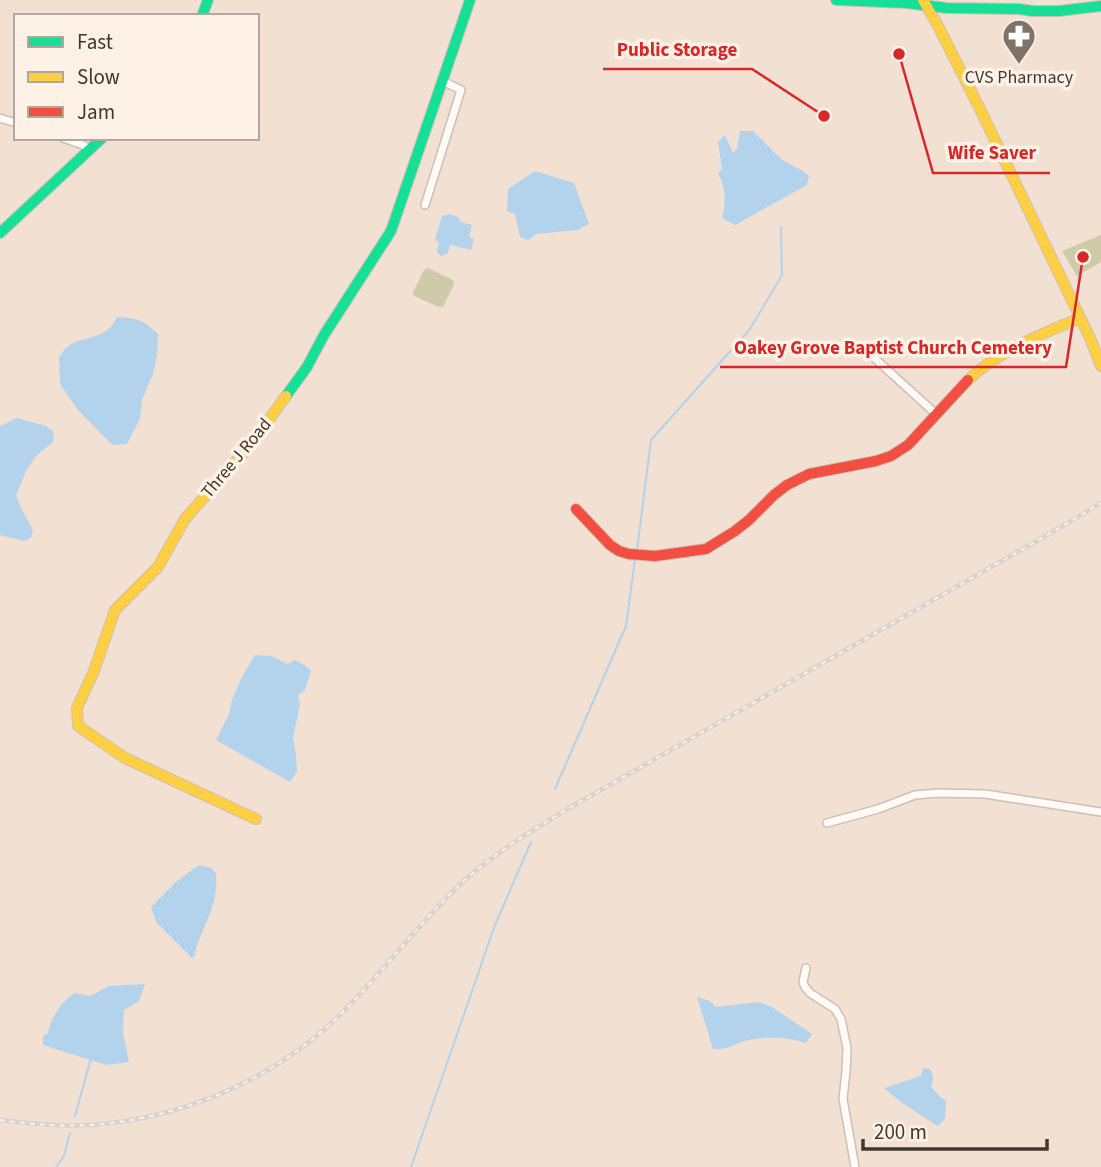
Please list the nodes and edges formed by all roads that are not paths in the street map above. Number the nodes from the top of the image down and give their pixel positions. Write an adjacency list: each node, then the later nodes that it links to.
1 (470, 0): 6 (street, Three J Road)
2 (836, 0): 3 (street)
3 (924, 3): 4 (street); 12 (street)
4 (1025, 5): 5 (street)
5 (1101, 6)
6 (443, 82): 10 (street); 18 (street, Three J Road)
7 (69, 140): 9 (street)
8 (100, 140): 9 (street)
9 (90, 149): 11 (street)
10 (425, 205)
11 (0, 233)
12 (1080, 318): 14 (street); 15 (street)
13 (871, 355): 15 (street)
14 (1101, 366)
15 (936, 414): 16 (street)
16 (576, 509)
17 (1101, 812): 19 (street)
18 (256, 819)
19 (827, 822)
20 (806, 968): 21 (street)
21 (855, 1167)

